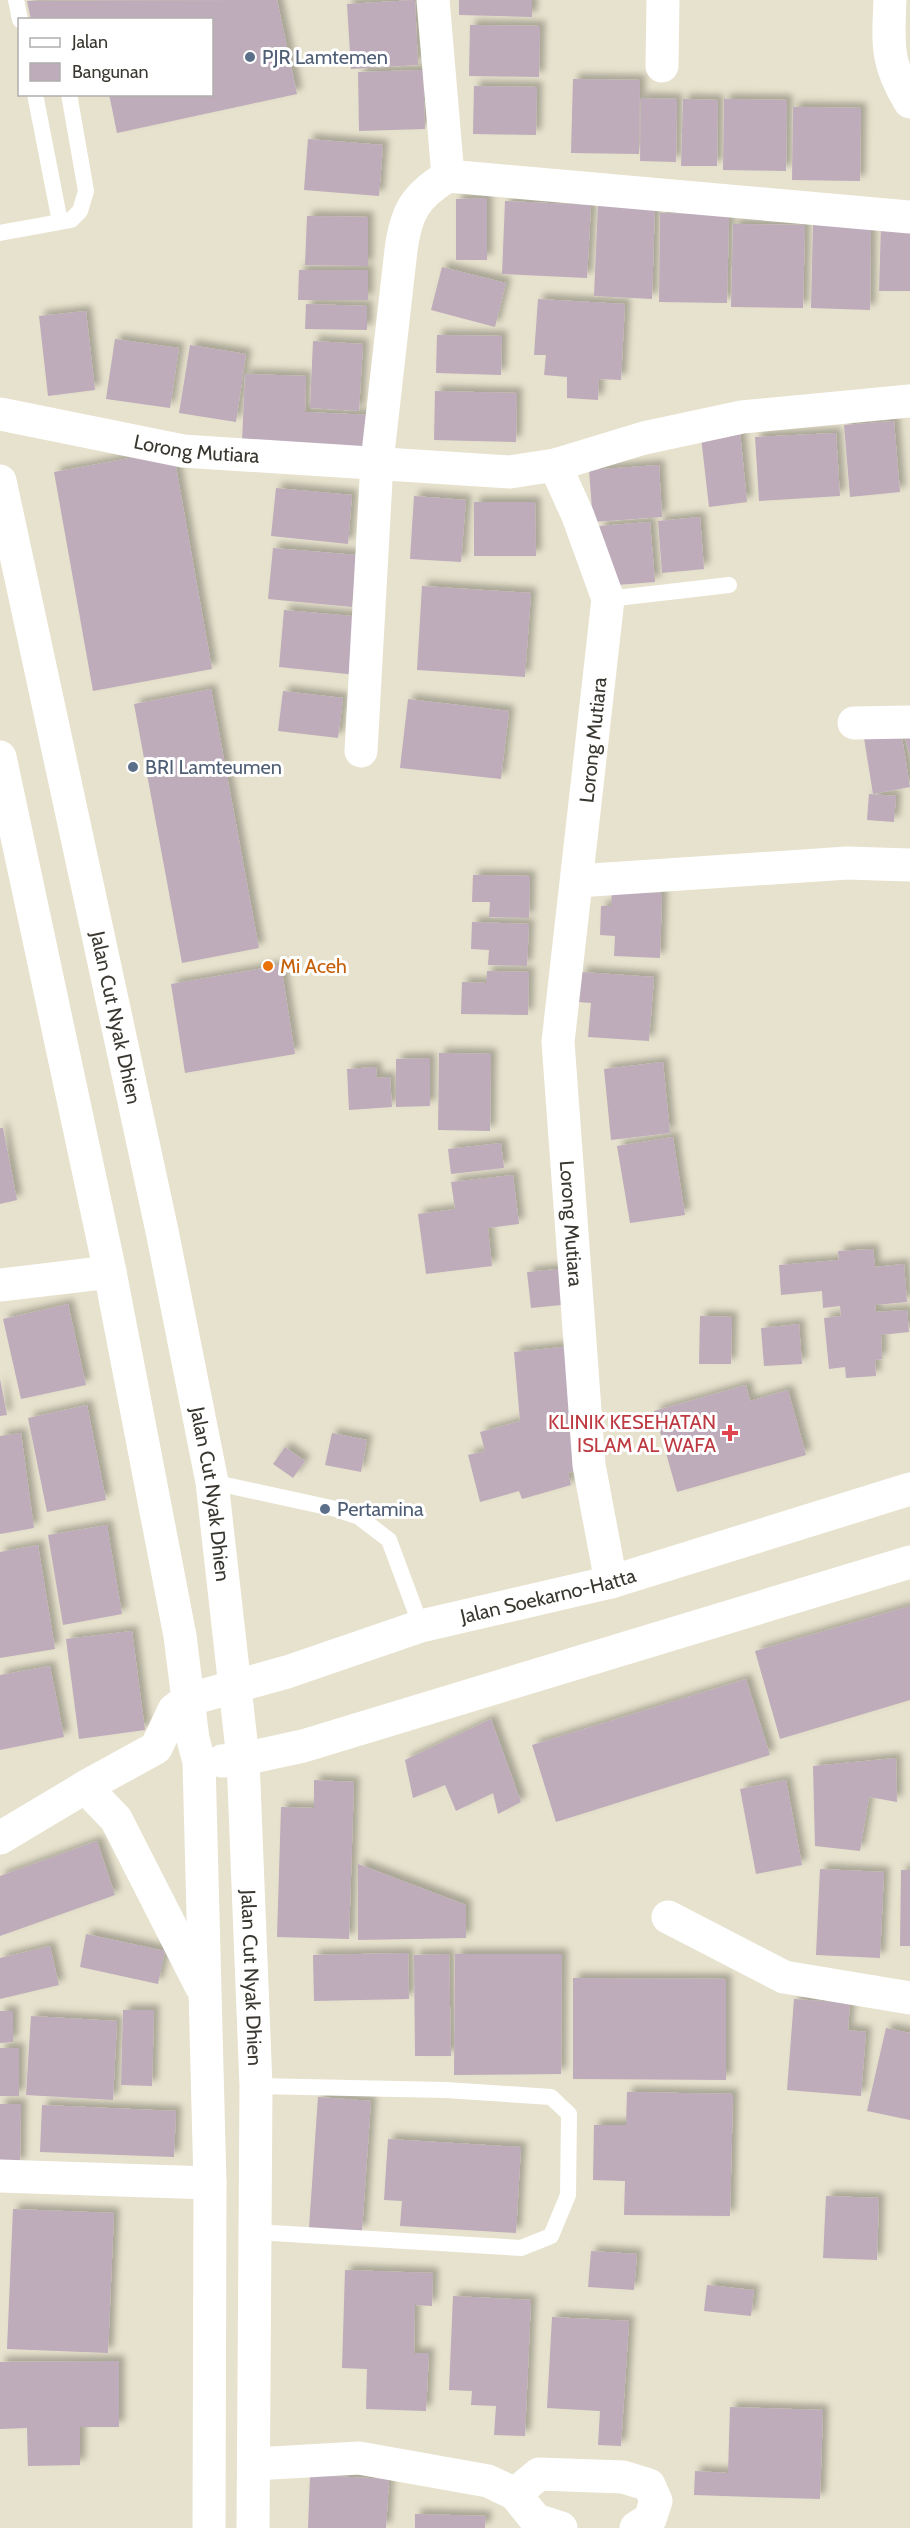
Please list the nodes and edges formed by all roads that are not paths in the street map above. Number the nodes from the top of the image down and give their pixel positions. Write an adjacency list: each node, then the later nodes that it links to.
1 (16, 0): 5 (lane)
2 (434, 0): 10 (main road)
3 (663, 0): 6 (main road)
4 (890, 0): 9 (main road)
5 (20, 18)
6 (662, 66)
7 (35, 96): 12 (lane)
8 (69, 96): 12 (lane)
9 (910, 102)
10 (448, 176): 11 (main road); 16 (main road)
11 (910, 217)
12 (60, 222): 13 (lane)
13 (0, 233)
14 (910, 401): 17 (main road)
15 (0, 414): 16 (main road, Lorong Mutiara)
16 (377, 462): 17 (main road, Lorong Mutiara); 23 (main road)
17 (555, 465): 20 (main road, Lorong Mutiara)
18 (0, 481): 29 (main road, Jalan Cut Nyak Dhien)
19 (729, 585): 20 (lane)
20 (608, 598): 26 (main road, Lorong Mutiara)
21 (910, 722): 22 (main road)
22 (854, 723)
23 (361, 752)
24 (0, 758): 27 (main road)
25 (910, 865): 26 (main road)
26 (578, 881): 32 (main road, Lorong Mutiara)
27 (110, 1272): 28 (main road); 35 (main road)
28 (0, 1285)
29 (212, 1482): 33 (lane); 34 (main road, Jalan Cut Nyak Dhien)
30 (910, 1489): 32 (main road, Jalan Soekarno-Hatta)
31 (910, 1562): 37 (main road)
32 (611, 1582): 33 (main road, Jalan Soekarno-Hatta)
33 (421, 1626): 34 (main road, Jalan Soekarno-Hatta)
34 (234, 1687): 35 (main road, Jalan Soekarno-Hatta); 37 (main road, Jalan Cut Nyak Dhien)
35 (188, 1700): 36 (main road); 38 (main road)
36 (156, 1748): 38 (main road); 39 (main road)
37 (243, 1759): 38 (main road); 44 (main road, Jalan Cut Nyak Dhien)
38 (199, 1762): 42 (main road)
39 (85, 1787): 40 (main road); 42 (main road)
40 (0, 1838)
41 (668, 1917): 43 (main road)
42 (205, 1996): 46 (main road)
43 (910, 1998)
44 (256, 2086): 47 (main road, Jalan Cut Nyak Dhien); 47 (lane)
45 (0, 2176): 46 (main road)
46 (210, 2183): 50 (main road)
47 (255, 2232): 48 (main road, Jalan Cut Nyak Dhien)
48 (254, 2464): 49 (main road); 51 (main road, Jalan Cut Nyak Dhien)
49 (515, 2494): 52 (main road); 53 (main road)
50 (210, 2528)
51 (253, 2528)
52 (561, 2528)
53 (636, 2528)

